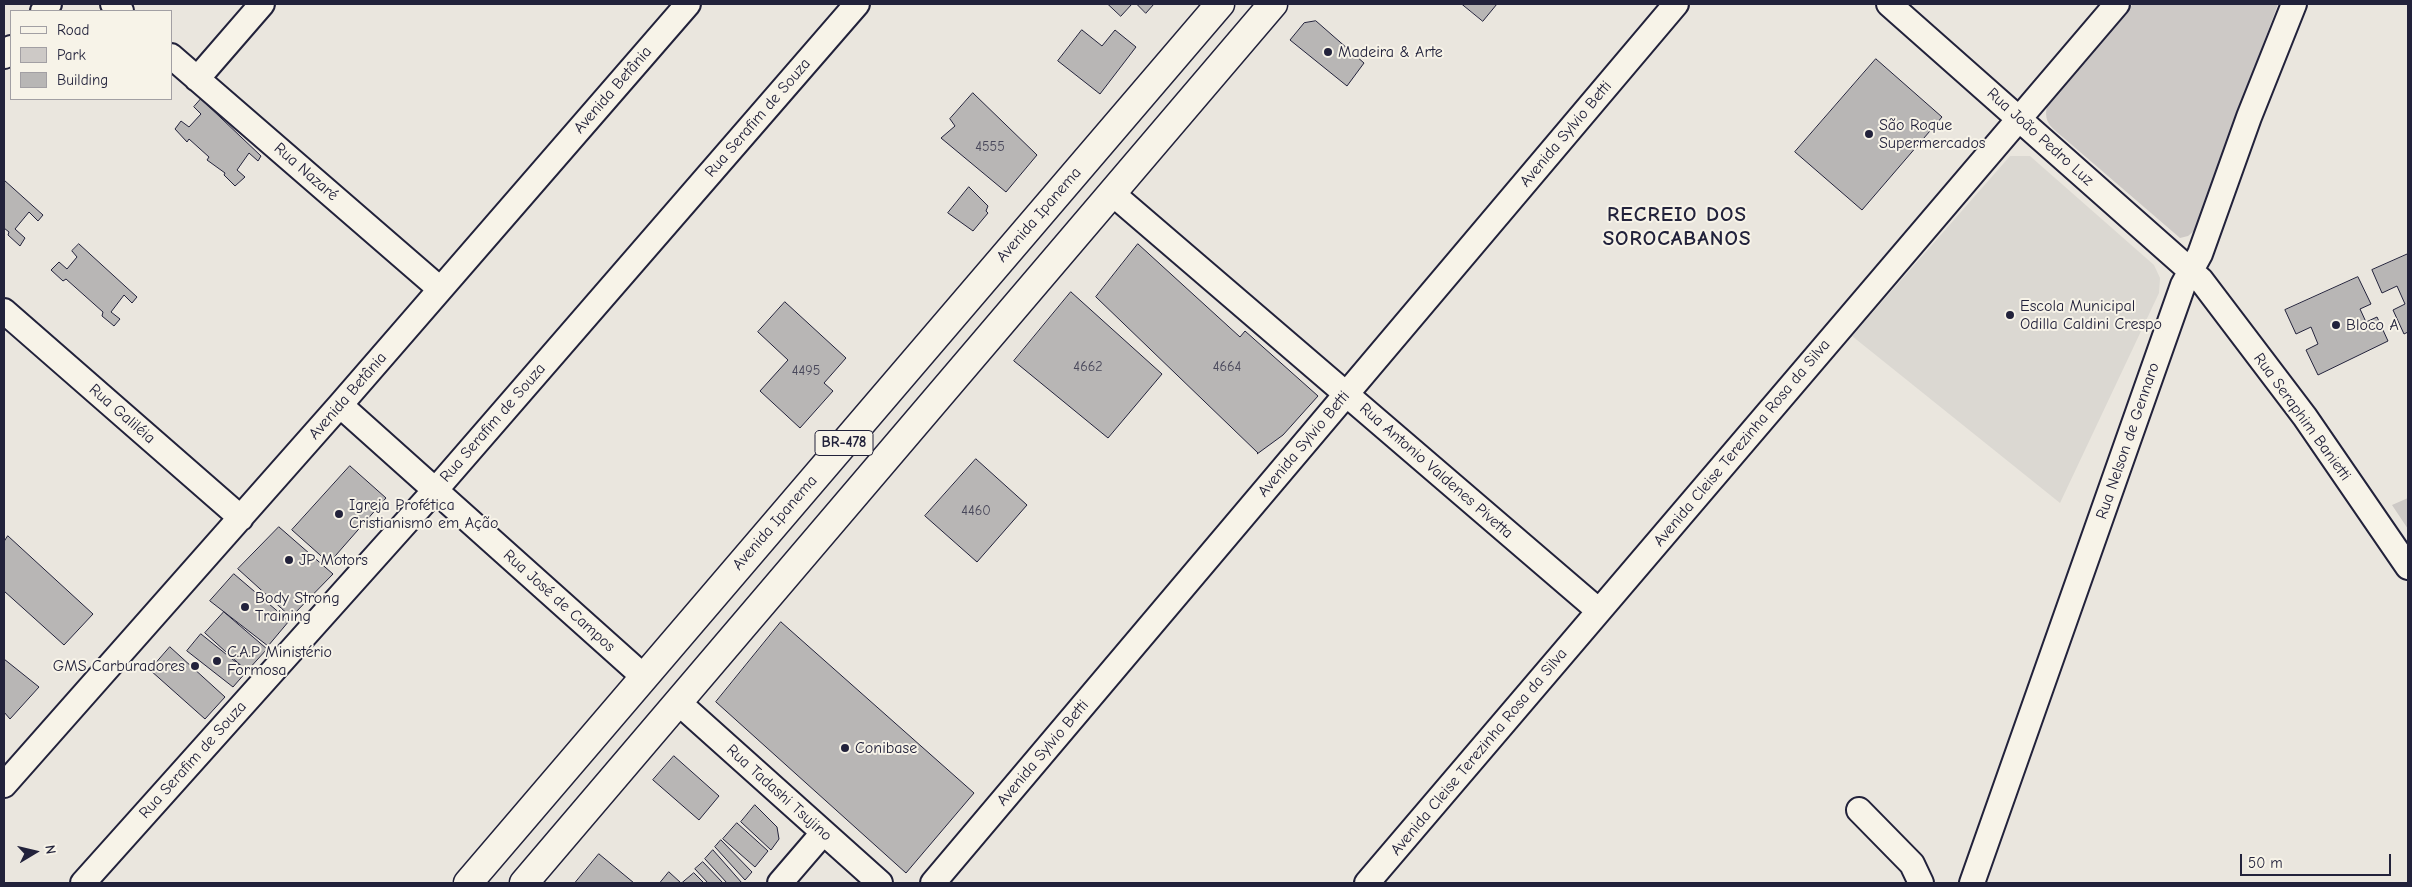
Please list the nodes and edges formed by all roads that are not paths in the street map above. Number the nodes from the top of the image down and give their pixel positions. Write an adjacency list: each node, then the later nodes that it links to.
1 (262, 4): 11 (street)
2 (688, 4): 15 (street, Avenida Betânia)
3 (857, 4): 19 (street, Rua Serafim de Souza)
4 (1220, 4): 23 (main road, Avenida Ipanema / BR-478)
5 (1273, 4): 13 (main road, BR-478)
6 (1676, 4): 17 (street, Avenida Sylvio Betti)
7 (1889, 4): 12 (street, Rua João Pedro Luz)
8 (2117, 4): 12 (street, Avenida Cleise Terezinha Rosa da Silva)
9 (2294, 4): 14 (street, Rua Nelson de Gennaro)
10 (172, 57): 11 (street, Rua Nazaré)
11 (197, 79): 15 (street, Rua Nazaré)
12 (2020, 118): 14 (street, Rua João Pedro Luz); 22 (street, Avenida Cleise Terezinha Rosa da Silva)
13 (1113, 194): 17 (street, Rua Antonio Valdenes Pivetta); 24 (main road, BR-478)
14 (2191, 271): 21 (street, Rua Seraphim Banietti); 36 (street, Rua Nelson de Gennaro)
15 (440, 289): 18 (street, Avenida Betânia)
16 (4, 311): 20 (street, Rua Galiléia)
17 (1346, 394): 22 (street, Rua Antonio Valdenes Pivetta); 33 (street, Avenida Sylvio Betti)
18 (340, 405): 19 (street, Rua José de Campos); 20 (street, Avenida Betânia)
19 (435, 489): 23 (street, Rua José de Campos); 28 (street, Rua Serafim de Souza)
20 (240, 518): 25 (street, Avenida Betânia)
21 (2408, 567)
22 (1599, 611): 34 (street, Avenida Cleise Terezinha Rosa da Silva)
23 (644, 677): 29 (main road, Avenida Ipanema / BR-478)
24 (678, 703): 27 (street, Rua Tadashi Tsujino); 30 (main road, BR-478)
25 (4, 785)
26 (1859, 810): 35 (street)
27 (823, 833): 31 (street); 32 (street, Rua Tadashi Tsujino)
28 (83, 883)
29 (468, 883)
30 (524, 883)
31 (780, 883)
32 (880, 883)
33 (933, 883)
34 (1367, 883)
35 (1920, 883)
36 (1972, 883)

